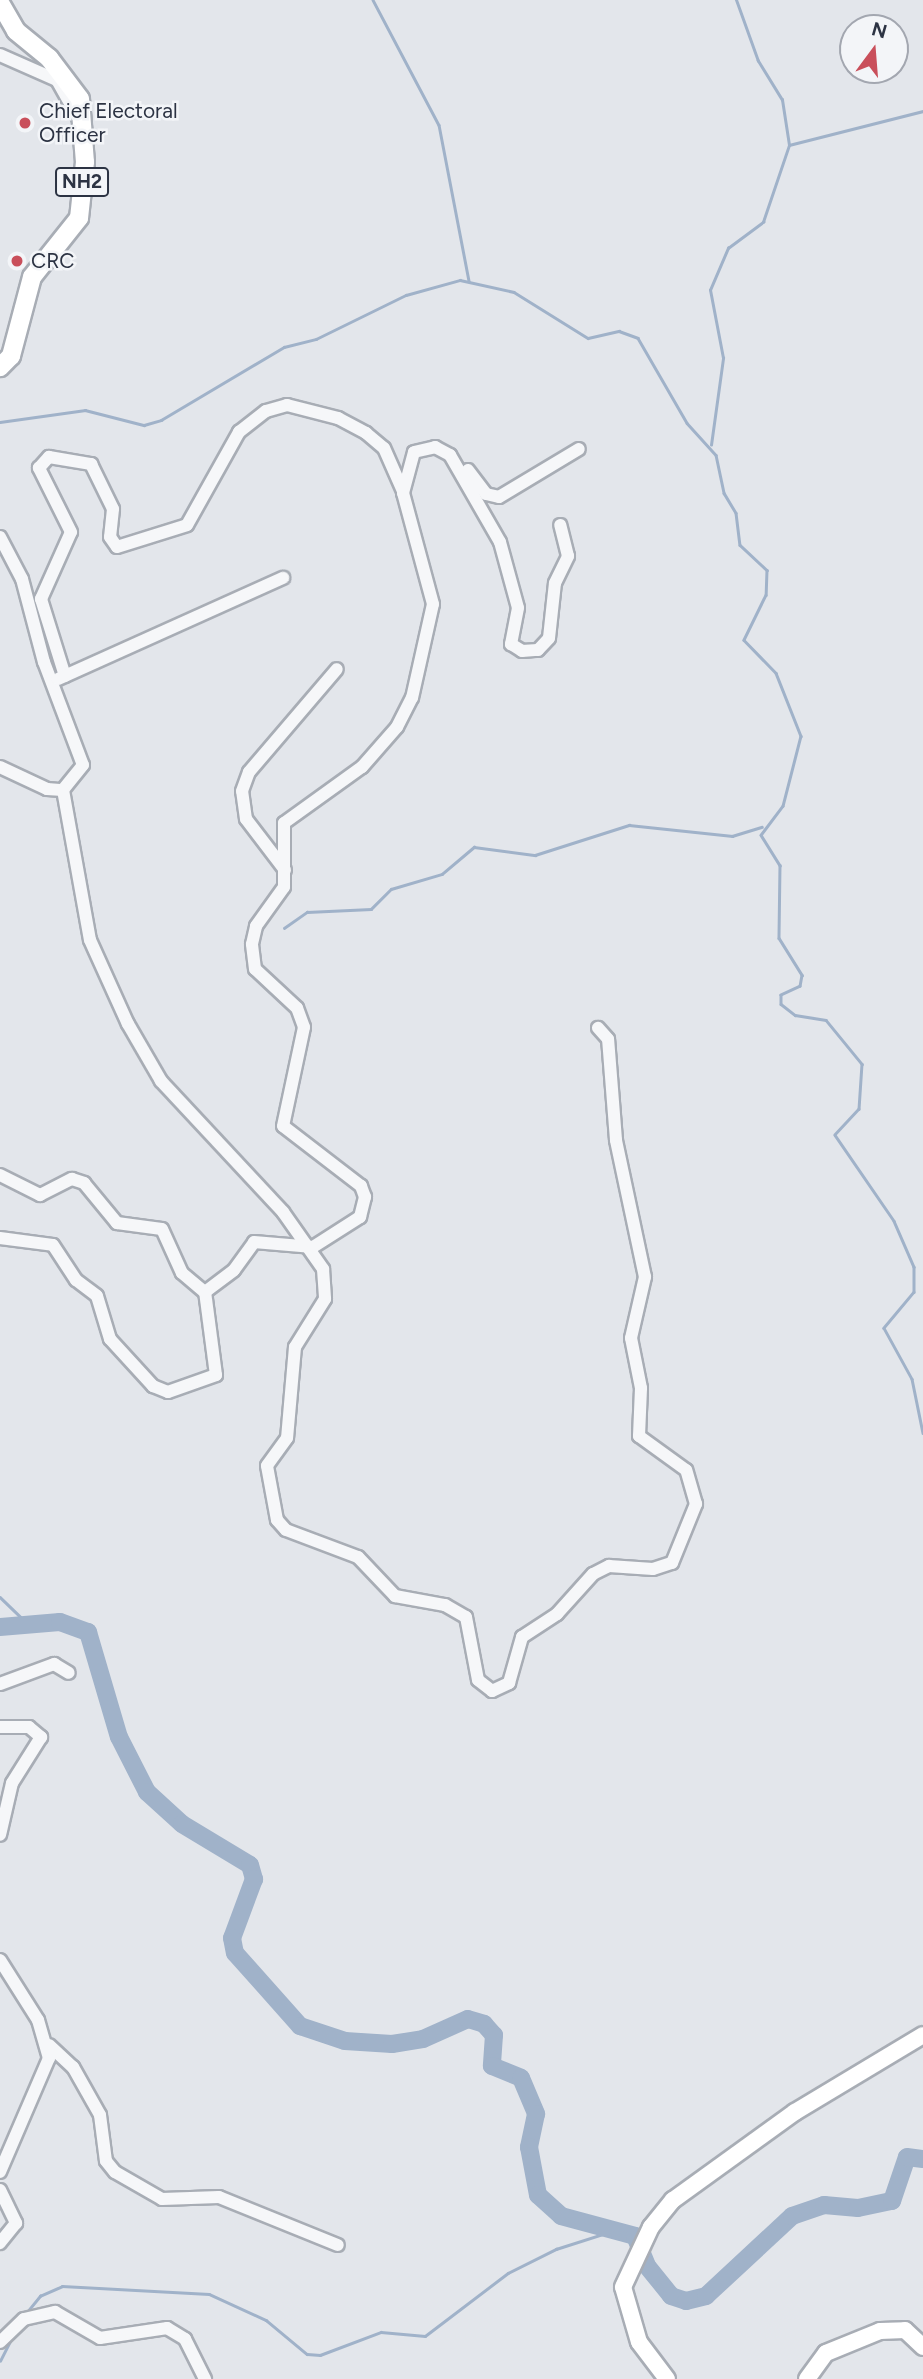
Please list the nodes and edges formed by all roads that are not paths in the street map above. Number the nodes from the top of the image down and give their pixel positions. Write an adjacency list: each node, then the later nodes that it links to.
1 (0, 4): 3 (highway, NH2)
2 (0, 55): 3 (street)
3 (85, 128): 4 (highway, NH2)
4 (0, 367)
5 (441, 449): 6 (street); 7 (street); 8 (street)
6 (579, 449)
7 (403, 493): 12 (street); 16 (street)
8 (560, 525)
9 (0, 537): 13 (street)
10 (283, 578): 12 (street)
11 (337, 669): 16 (street)
12 (65, 676): 13 (street)
13 (51, 682): 15 (street)
14 (0, 767): 15 (street)
15 (63, 790): 20 (street)
16 (285, 870): 20 (street)
17 (598, 1028): 20 (street)
18 (0, 1175): 21 (street)
19 (0, 1238): 21 (street)
20 (313, 1247): 21 (street)
21 (205, 1292)
22 (69, 1673): 23 (street)
23 (0, 1684)
24 (0, 1727): 25 (street)
25 (0, 1835)
26 (0, 1960): 28 (street)
27 (923, 2035): 36 (main road)
28 (49, 2045): 29 (street); 32 (street)
29 (0, 2172)
30 (0, 2190): 31 (street)
31 (0, 2243)
32 (338, 2245)
33 (0, 2342): 35 (street)
34 (923, 2347): 37 (main road)
35 (205, 2379)
36 (667, 2379)
37 (807, 2379)

